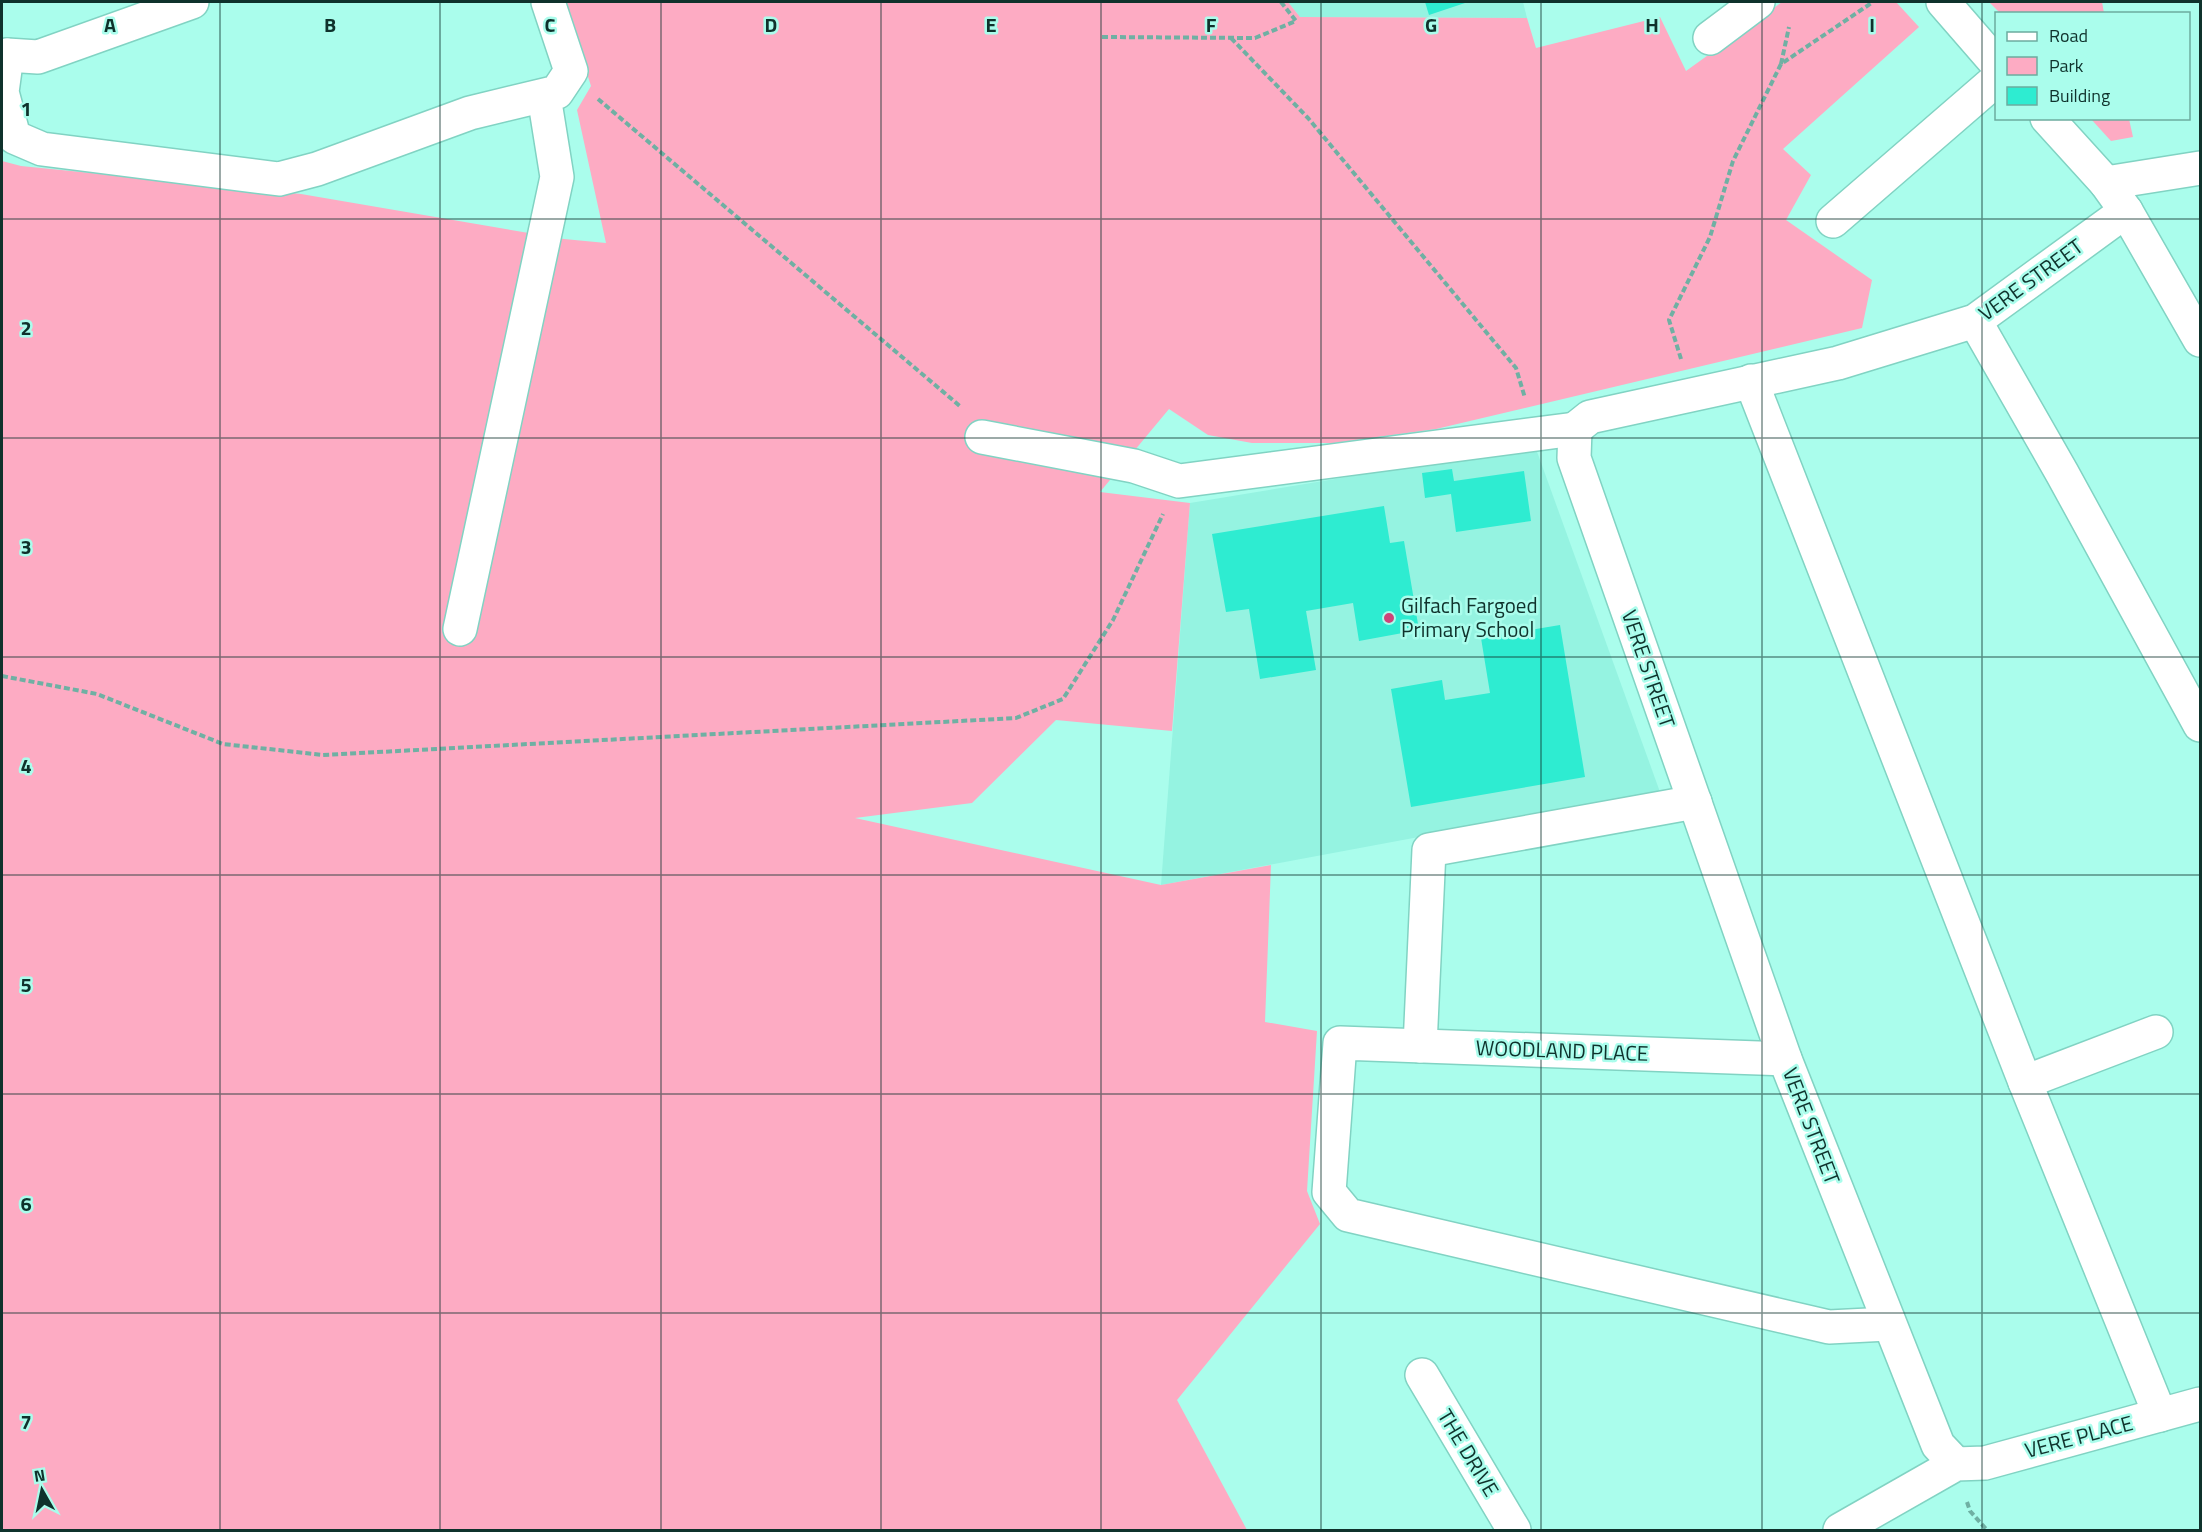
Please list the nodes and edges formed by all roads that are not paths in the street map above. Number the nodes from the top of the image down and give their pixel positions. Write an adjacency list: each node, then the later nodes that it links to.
1 (192, 2): 6 (street)
2 (548, 2): 9 (street)
3 (1758, 2): 5 (street)
4 (1943, 2): 7 (street)
5 (1710, 38)
6 (4, 50): 9 (street)
7 (1995, 62)
8 (1995, 81): 14 (street)
9 (544, 96): 20 (street)
10 (2049, 120): 12 (street)
11 (2200, 168): 12 (street)
12 (2106, 183): 13 (street)
13 (2126, 211): 15 (street, VERE STREET); 16 (street)
14 (1833, 221)
15 (1975, 321): 17 (street, VERE STREET); 21 (street)
16 (2200, 340)
17 (1751, 381): 18 (street, VERE STREET); 26 (street)
18 (1575, 429): 19 (street); 22 (street, VERE STREET)
19 (982, 437)
20 (460, 629)
21 (2200, 725)
22 (1695, 802): 24 (street); 25 (street, VERE STREET)
23 (2156, 1032): 26 (street)
24 (1420, 1046): 25 (street, WOODLAND PLACE); 27 (street, WOODLAND PLACE)
25 (1785, 1059): 27 (street, VERE STREET)
26 (2025, 1082): 30 (street)
27 (1888, 1324): 31 (street, VERE STREET)
28 (1422, 1375): 32 (street, THE DRIVE)
29 (2200, 1404): 30 (street, VERE PLACE)
30 (2160, 1415): 31 (street, VERE PLACE)
31 (1956, 1464): 33 (street)
32 (1514, 1530)
33 (1840, 1530)

